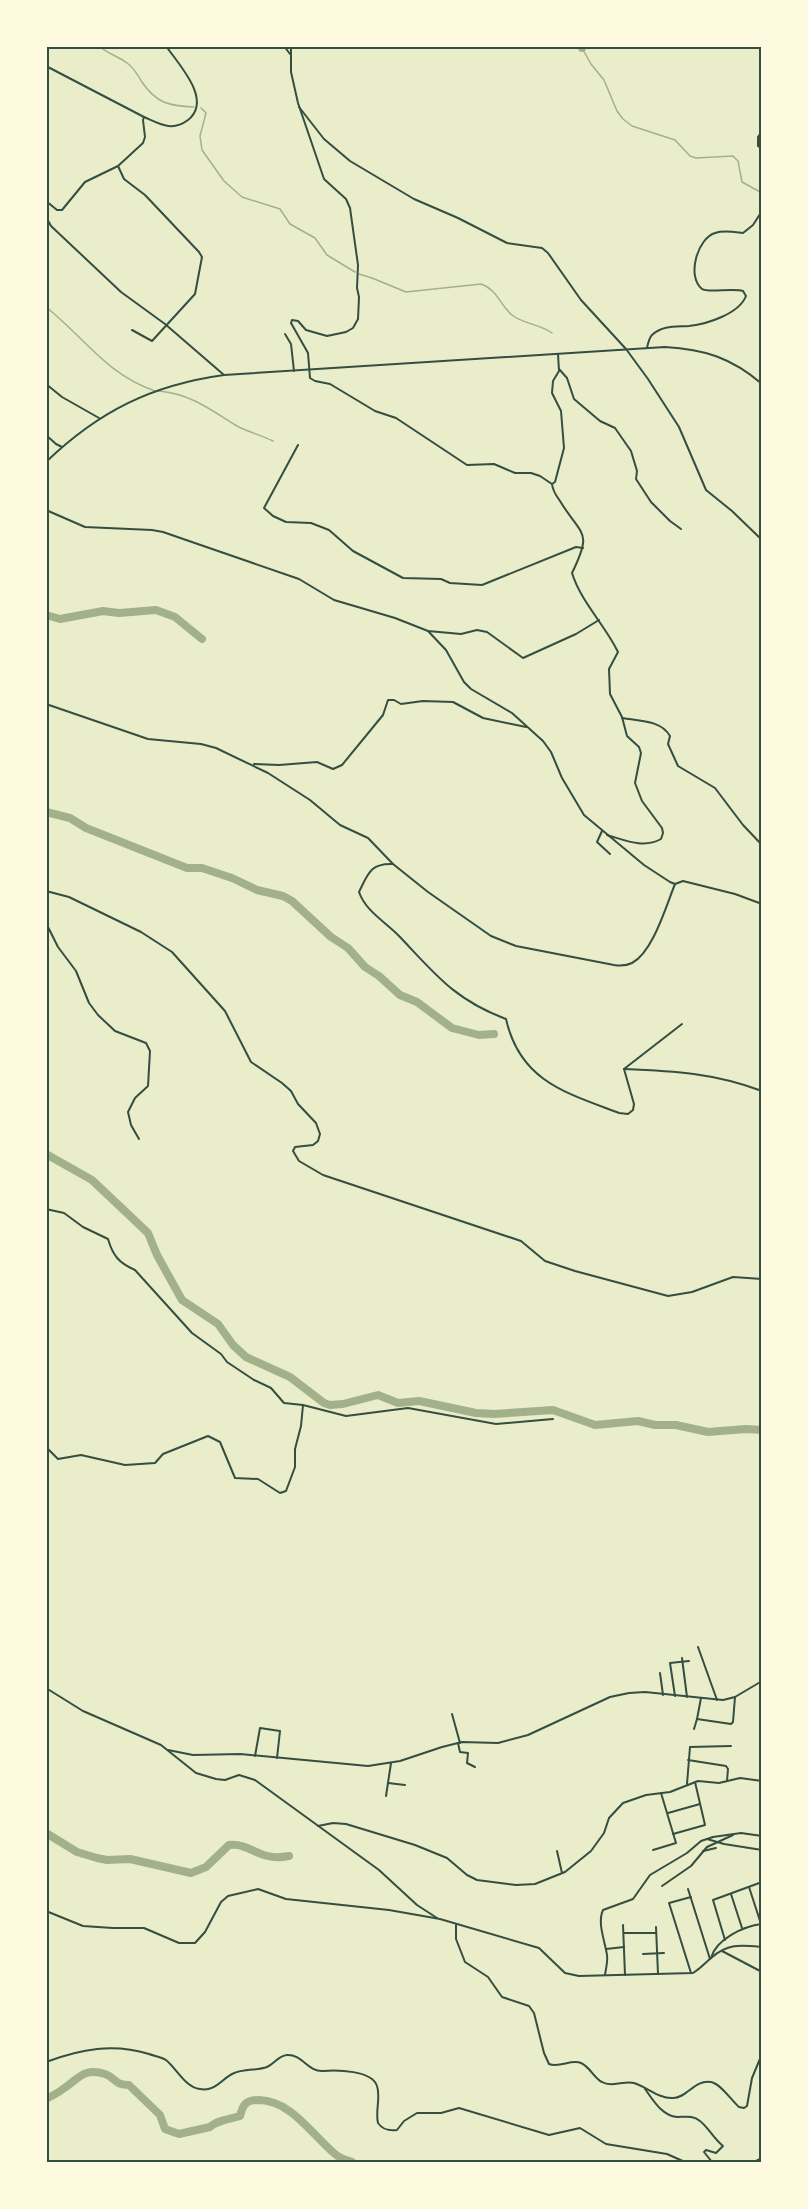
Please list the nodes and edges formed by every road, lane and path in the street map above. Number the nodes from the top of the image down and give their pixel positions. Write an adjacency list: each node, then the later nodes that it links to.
1 (166, 46): 7 (street)
2 (284, 46): 4 (street)
3 (291, 46): 4 (street)
4 (290, 54): 6 (street)
5 (46, 66): 7 (street)
6 (298, 105): 18 (street); 21 (street)
7 (144, 117): 10 (street)
8 (762, 131): 9 (street)
9 (762, 149)
10 (118, 166): 11 (street); 14 (street)
11 (46, 201)
12 (762, 211): 17 (street)
13 (46, 217): 14 (street)
14 (167, 325): 15 (street); 23 (street)
15 (132, 330)
16 (285, 334): 22 (street)
17 (647, 348): 18 (street); 25 (street)
18 (626, 349): 19 (street); 34 (street)
19 (558, 354): 20 (street); 21 (street)
20 (559, 369): 31 (street); 33 (street)
21 (308, 370): 22 (street); 31 (street)
22 (294, 371): 23 (street)
23 (224, 375): 26 (street)
24 (46, 384): 26 (street)
25 (762, 384)
26 (99, 418): 29 (street)
27 (46, 435): 29 (street)
28 (298, 444): 35 (street)
29 (62, 447): 30 (street)
30 (46, 462)
31 (552, 484): 35 (street)
32 (46, 510): 37 (street)
33 (681, 529)
34 (762, 540)
35 (584, 548): 36 (street)
36 (599, 620): 37 (street); 39 (street)
37 (428, 631): 40 (street)
38 (46, 704): 41 (street)
39 (622, 718): 43 (street); 44 (street)
40 (528, 728): 41 (street); 42 (street)
41 (250, 764): 46 (street)
42 (602, 831): 43 (street); 45 (street)
43 (607, 835): 47 (street)
44 (762, 845)
45 (610, 854)
46 (393, 864): 47 (street); 52 (street)
47 (675, 884): 49 (street)
48 (46, 891): 56 (street)
49 (762, 904)
50 (46, 923): 54 (street)
51 (682, 1024): 52 (street)
52 (624, 1069): 53 (street)
53 (762, 1091)
54 (139, 1139)
55 (46, 1209): 57 (street)
56 (762, 1279)
57 (303, 1405): 58 (street); 59 (street)
58 (553, 1419)
59 (46, 1447)
60 (698, 1647): 72 (street)
61 (682, 1658): 63 (street)
62 (689, 1661): 63 (street)
63 (682, 1662): 68 (street); 70 (street)
64 (660, 1673): 67 (street)
65 (762, 1680): 69 (street)
66 (46, 1688): 78 (street)
67 (663, 1695): 68 (street); 76 (street)
68 (675, 1696): 70 (street)
69 (735, 1696): 72 (street); 74 (street)
70 (687, 1697): 71 (street)
71 (701, 1698): 72 (street); 74 (street)
72 (717, 1700)
73 (452, 1714): 76 (street)
74 (696, 1719): 75 (street)
75 (694, 1729)
76 (459, 1743): 82 (street); 83 (street)
77 (731, 1746): 81 (street)
78 (168, 1750): 79 (street); 94 (street)
79 (255, 1756): 80 (street); 80 (street)
80 (277, 1758): 82 (street)
81 (688, 1761): 84 (street); 88 (street)
82 (391, 1762): 87 (street)
83 (475, 1767)
84 (727, 1781): 85 (street); 86 (street)
85 (762, 1781)
86 (695, 1782): 88 (street); 92 (street)
87 (388, 1783): 89 (street); 91 (street)
88 (687, 1784): 90 (street)
89 (405, 1785)
90 (661, 1793): 93 (street); 105 (street)
91 (386, 1796)
92 (700, 1804): 93 (street); 95 (street)
93 (667, 1814): 95 (street)
94 (318, 1826): 105 (street); 113 (street)
95 (673, 1833): 101 (street)
96 (733, 1836): 97 (street); 98 (street); 99 (street)
97 (762, 1836)
98 (707, 1839): 99 (street); 124 (street)
99 (717, 1842): 102 (street); 104 (street)
100 (716, 1848): 104 (street)
101 (653, 1850)
102 (762, 1850)
103 (557, 1851): 105 (street)
104 (703, 1851): 107 (street)
105 (562, 1873)
106 (762, 1882): 108 (street)
107 (662, 1886)
108 (749, 1887): 110 (street); 114 (street)
109 (688, 1889): 111 (street)
110 (731, 1894): 118 (street); 121 (street)
111 (691, 1897): 129 (street); 131 (street)
112 (46, 1911): 113 (street)
113 (440, 1919): 115 (street)
114 (761, 1923): 118 (street)
115 (456, 1925): 133 (street); 137 (street)
116 (623, 1925): 119 (street)
117 (656, 1927): 120 (street)
118 (742, 1929): 121 (street)
119 (624, 1933): 120 (street); 122 (street)
120 (656, 1933): 126 (street)
121 (725, 1940): 129 (street)
122 (624, 1947): 124 (street); 134 (street)
123 (762, 1947): 125 (street)
124 (605, 1949): 133 (street)
125 (721, 1950): 129 (street); 130 (street)
126 (657, 1953): 127 (street); 128 (street); 132 (street)
127 (664, 1953)
128 (643, 1954)
129 (710, 1959): 131 (street)
130 (762, 1972)
131 (692, 1973): 132 (street)
132 (658, 1974): 134 (street)
133 (605, 1975): 134 (street)
134 (625, 1975)
135 (762, 2054): 137 (street)
136 (46, 2060): 140 (street)
137 (645, 2089): 141 (street)
138 (762, 2158): 139 (street)
139 (756, 2162)
140 (685, 2163)
141 (712, 2163)

